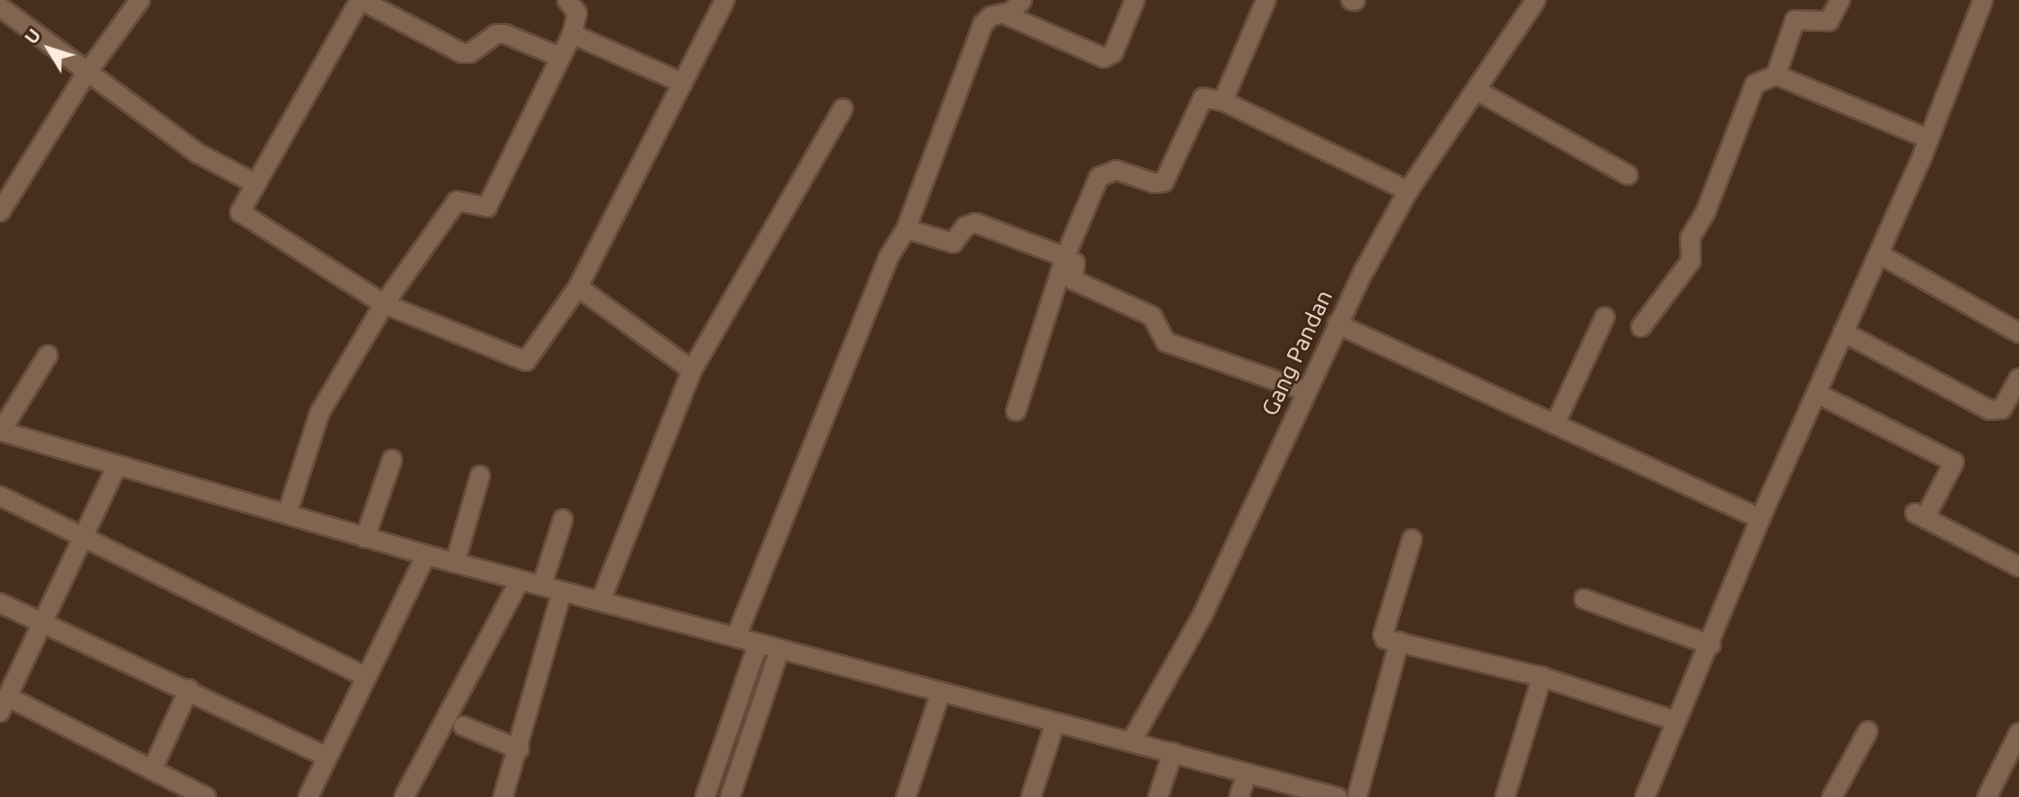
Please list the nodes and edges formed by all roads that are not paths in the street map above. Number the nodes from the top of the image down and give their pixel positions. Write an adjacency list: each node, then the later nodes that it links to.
1 (140, 0): 15 (street)
2 (360, 0): 14 (street); 23 (street)
3 (567, 0): 13 (street)
4 (725, 0): 17 (street)
5 (1022, 0): 12 (street)
6 (1135, 0): 12 (street)
7 (1266, 0): 19 (street)
8 (1536, 0): 18 (street, Gang Pandan)
9 (1840, 0): 16 (street)
10 (1983, 0): 21 (street)
11 (0, 7): 15 (street)
12 (1004, 14): 26 (street)
13 (572, 34): 14 (street); 17 (street)
14 (560, 57): 30 (street)
15 (86, 75): 23 (street); 25 (street)
16 (1776, 75): 21 (street); 33 (street)
17 (684, 83): 29 (street)
18 (1476, 90): 22 (street); 24 (street, Gang Pandan)
19 (1223, 101): 24 (street); 28 (street)
20 (844, 108): 37 (street)
21 (1929, 139): 27 (street)
22 (1628, 175)
23 (256, 184): 30 (street)
24 (1408, 191): 32 (street, Gang Pandan)
25 (0, 212)
26 (906, 229): 28 (street); 64 (street)
27 (1879, 254): 34 (street); 35 (street)
28 (1065, 257): 39 (street); 41 (street)
29 (579, 287): 30 (street); 37 (street)
30 (384, 304): 48 (street)
31 (1605, 317): 42 (street)
32 (1337, 324): 39 (street, Gang Pandan); 42 (street)
33 (1641, 327)
34 (1843, 332): 38 (street); 40 (street)
35 (2019, 332)
36 (48, 355): 43 (street)
37 (692, 370): 61 (street)
38 (2019, 378)
39 (1306, 391): 79 (street, Gang Pandan)
40 (1816, 393): 50 (street); 56 (street)
41 (1016, 411)
42 (1555, 424): 50 (street)
43 (0, 431): 45 (street)
44 (392, 460): 52 (street)
45 (117, 468): 48 (street); 51 (street)
46 (480, 476): 55 (street)
47 (0, 496): 51 (street)
48 (287, 514): 52 (street)
49 (564, 519): 58 (street)
50 (1760, 519): 67 (street)
51 (86, 536): 63 (street); 69 (street)
52 (365, 538): 54 (street)
53 (1412, 539): 65 (street)
54 (426, 555): 55 (street); 69 (street)
55 (455, 563): 57 (street)
56 (2019, 567)
57 (520, 580): 58 (street); 87 (street)
58 (542, 585): 59 (street)
59 (562, 591): 61 (street); 80 (street)
60 (1584, 599): 67 (street)
61 (601, 600): 64 (street)
62 (0, 603): 63 (street)
63 (45, 623): 71 (street); 73 (street)
64 (736, 637): 66 (street)
65 (1399, 642): 70 (street); 96 (street)
66 (758, 644): 68 (street); 89 (street)
67 (1711, 645): 74 (street)
68 (779, 651): 72 (street); 90 (street)
69 (366, 677): 82 (street)
70 (1542, 677): 74 (street); 97 (street)
71 (189, 689): 82 (street); 83 (street)
72 (940, 694): 75 (street); 91 (street)
73 (4, 704): 83 (street)
74 (1676, 721): 98 (street)
75 (1055, 723): 79 (street); 92 (street)
76 (463, 726): 80 (street)
77 (1868, 731): 99 (street)
78 (2019, 733): 100 (street)
79 (1131, 742): 81 (street)
80 (519, 749): 88 (street)
81 (1174, 752): 84 (street); 93 (street)
82 (327, 757): 86 (street)
83 (152, 770): 85 (street)
84 (1247, 773): 94 (street); 95 (street)
85 (206, 797)
86 (308, 797)
87 (404, 797)
88 (503, 797)
89 (705, 797)
90 (730, 797)
91 (906, 797)
92 (1031, 797)
93 (1158, 797)
94 (1239, 797)
95 (1337, 797)
96 (1357, 797)
97 (1505, 797)
98 (1645, 797)
99 (1832, 797)
100 (1987, 797)

